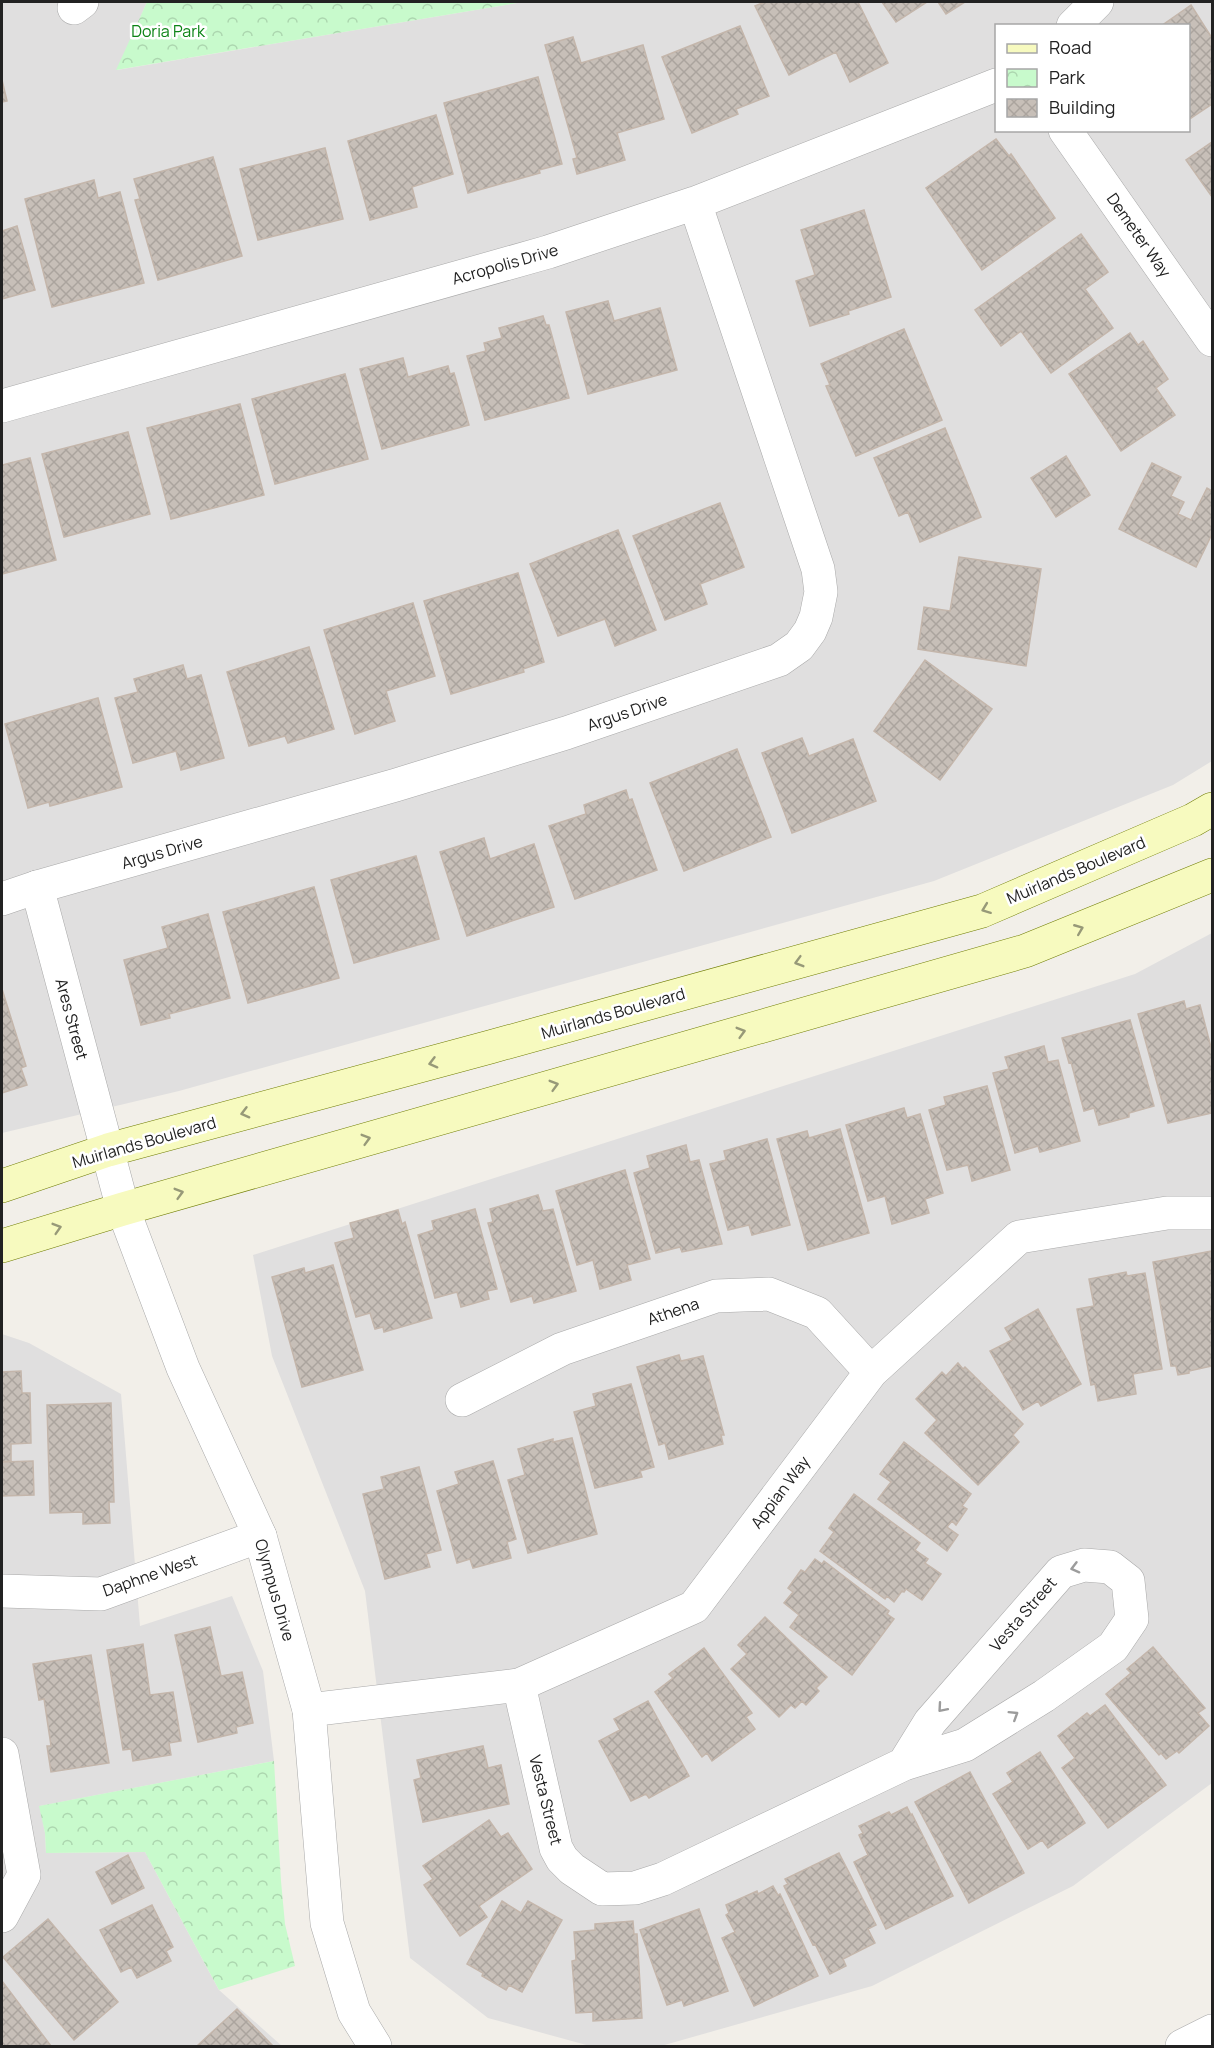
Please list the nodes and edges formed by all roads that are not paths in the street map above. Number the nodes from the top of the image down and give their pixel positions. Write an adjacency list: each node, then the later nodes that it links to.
1 (1097, 2): 2 (street)
2 (1075, 24)
3 (995, 86): 5 (street, Acropolis Drive)
4 (1066, 132): 6 (street, Demeter Way)
5 (695, 203): 7 (street, Acropolis Drive); 10 (street, Argus Drive)
6 (1212, 340)
7 (2, 406)
8 (1212, 809): 12 (main road, Muirlands Boulevard, one-way to 12)
9 (1212, 875): 14 (main road, one-way to 9)
10 (37, 887): 11 (street, Argus Drive); 12 (street, Ares Street)
11 (2, 899)
12 (108, 1150): 13 (main road, Muirlands Boulevard); 14 (street, Olympus Drive)
13 (2, 1186)
14 (123, 1209): 16 (main road, one-way to 14); 19 (street, Olympus Drive)
15 (1212, 1213): 17 (street, Appian Way)
16 (2, 1245)
17 (871, 1372): 18 (street, Athena); 21 (street, Appian Way)
18 (462, 1400)
19 (260, 1536): 20 (street, Daphne West); 22 (street, Olympus Drive)
20 (2, 1591)
21 (519, 1685): 22 (street, Appian Way); 24 (street, Vesta Street)
22 (309, 1710): 27 (street, Olympus Drive)
23 (2, 1754): 25 (street)
24 (904, 1764): 24 (street, Vesta Street, one-way to 24)
25 (2, 1916)
26 (1212, 2031): 28 (street)
27 (375, 2046)
28 (1182, 2046)

